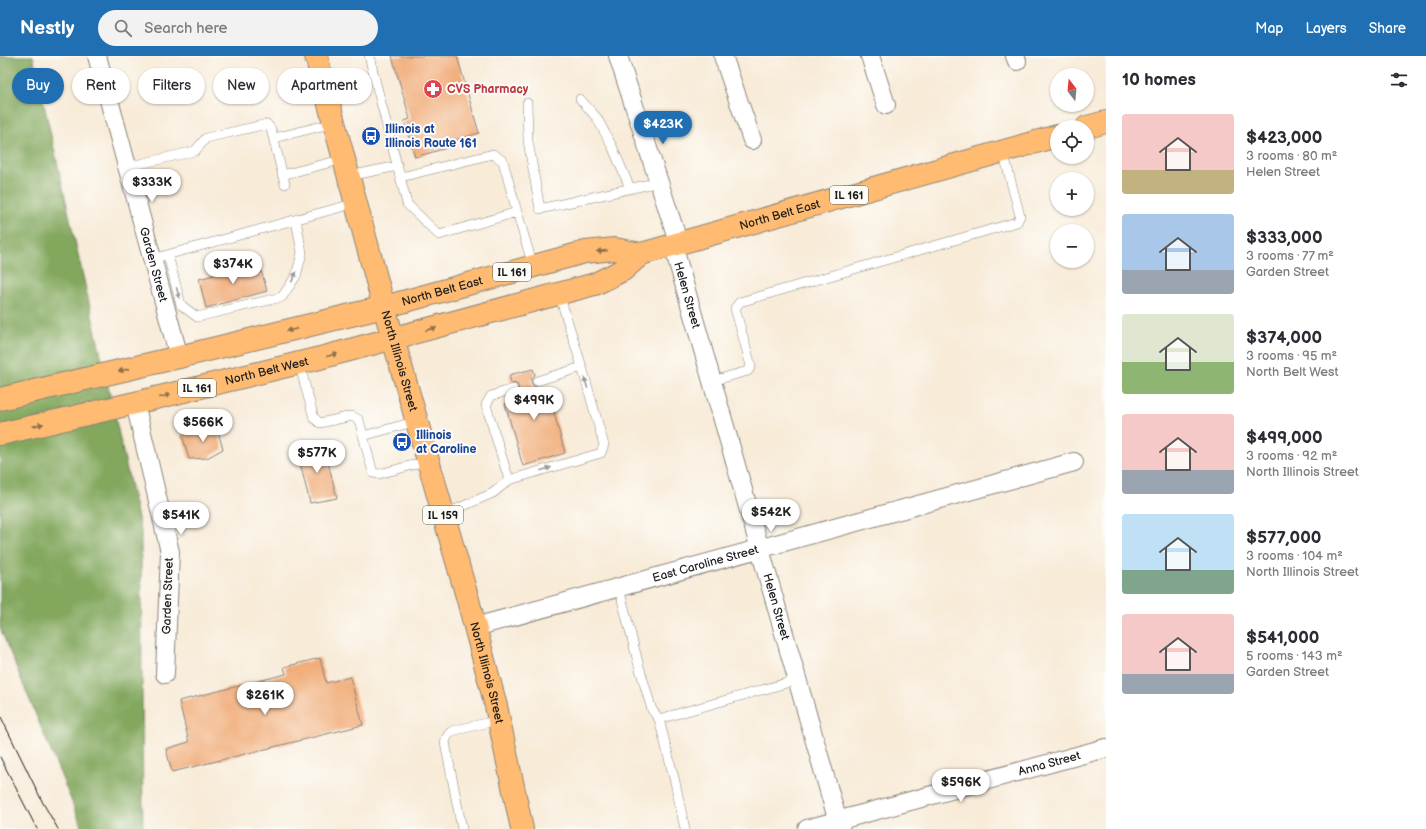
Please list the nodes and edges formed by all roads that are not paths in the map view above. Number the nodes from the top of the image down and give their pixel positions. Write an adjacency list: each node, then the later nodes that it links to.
1 (97, 56): 18 (street, Garden Street)
2 (316, 56): 11 (main road, North Illinois Street / IL 159)
3 (369, 56): 17 (lane)
4 (618, 56): 22 (street, Helen Street)
5 (723, 56): 15 (street)
6 (870, 56): 9 (street)
7 (580, 99): 24 (lane)
8 (527, 103): 24 (lane)
9 (886, 106)
10 (1106, 122): 12 (main road)
11 (334, 123): 13 (lane); 19 (main road, North Illinois Street / IL 159)
12 (1094, 125)
13 (274, 138): 18 (lane); 20 (lane)
14 (1050, 138): 16 (main road, North Belt East / IL 161)
15 (752, 140)
16 (1003, 151): 28 (main road, North Belt East / IL 161); 39 (lane)
17 (398, 166): 19 (lane); 21 (lane)
18 (127, 167): 30 (street, Garden Street)
19 (346, 167): 20 (lane); 25 (main road, North Illinois Street / IL 159)
20 (282, 175): 23 (lane)
21 (401, 178): 26 (lane); 26 (lane)
22 (659, 182): 24 (lane); 28 (street, Helen Street)
23 (285, 184)
24 (630, 188)
25 (356, 203): 27 (lane); 33 (main road, North Illinois Street / IL 159)
26 (517, 212): 31 (lane)
27 (296, 220): 30 (lane); 30 (lane, one-way to 27)
28 (676, 245): 29 (main road, North Belt East / IL 161); 39 (street, Helen Street)
29 (641, 254): 31 (main road, North Belt East / IL 161, one-way to 31); 32 (main road, North Belt East / IL 161)
30 (160, 257): 35 (street, Garden Street)
31 (533, 266): 33 (main road, North Belt East / IL 161)
32 (559, 294): 34 (main road, North Belt East / IL 161, one-way to 32); 37 (lane)
33 (384, 307): 34 (main road, North Illinois Street / IL 159); 35 (main road, IL 161, one-way to 35)
34 (393, 339): 36 (main road, North Belt West / IL 161, one-way to 34); 43 (main road, North Illinois Street / IL 159)
35 (178, 357): 41 (main road, IL 161, one-way to 41)
36 (299, 363): 42 (main road, North Belt West / IL 161, one-way to 36); 45 (lane)
37 (582, 367): 38 (lane); 48 (lane, one-way to 37)
38 (537, 381)
39 (712, 381): 50 (street, Helen Street)
40 (513, 389): 48 (lane)
41 (0, 399)
42 (135, 403): 44 (main road, North Belt West / IL 161, one-way to 42); 53 (street, Garden Street)
43 (416, 421): 45 (lane); 46 (main road, North Illinois Street / IL 159)
44 (0, 434)
45 (363, 436): 46 (lane)
46 (428, 461): 49 (main road, North Illinois Street / IL 159)
47 (1074, 462): 50 (street, East Caroline Street)
48 (509, 480): 49 (lane)
49 (443, 515): 52 (main road, North Illinois Street / IL 159)
50 (760, 550): 51 (street, East Caroline Street); 54 (street, Helen Street)
51 (619, 588): 52 (street, East Caroline Street); 55 (lane)
52 (475, 627): 56 (main road, North Illinois Street / IL 159)
53 (165, 674)
54 (797, 680): 55 (lane); 58 (street, Helen Street)
55 (659, 719): 61 (lane)
56 (499, 720): 59 (lane); 60 (main road, North Illinois Street / IL 159)
57 (1106, 748): 58 (street, Anna Street)
58 (839, 825): 62 (street, Anna Street)
59 (462, 829)
60 (522, 829)
61 (685, 829)
62 (807, 829)

